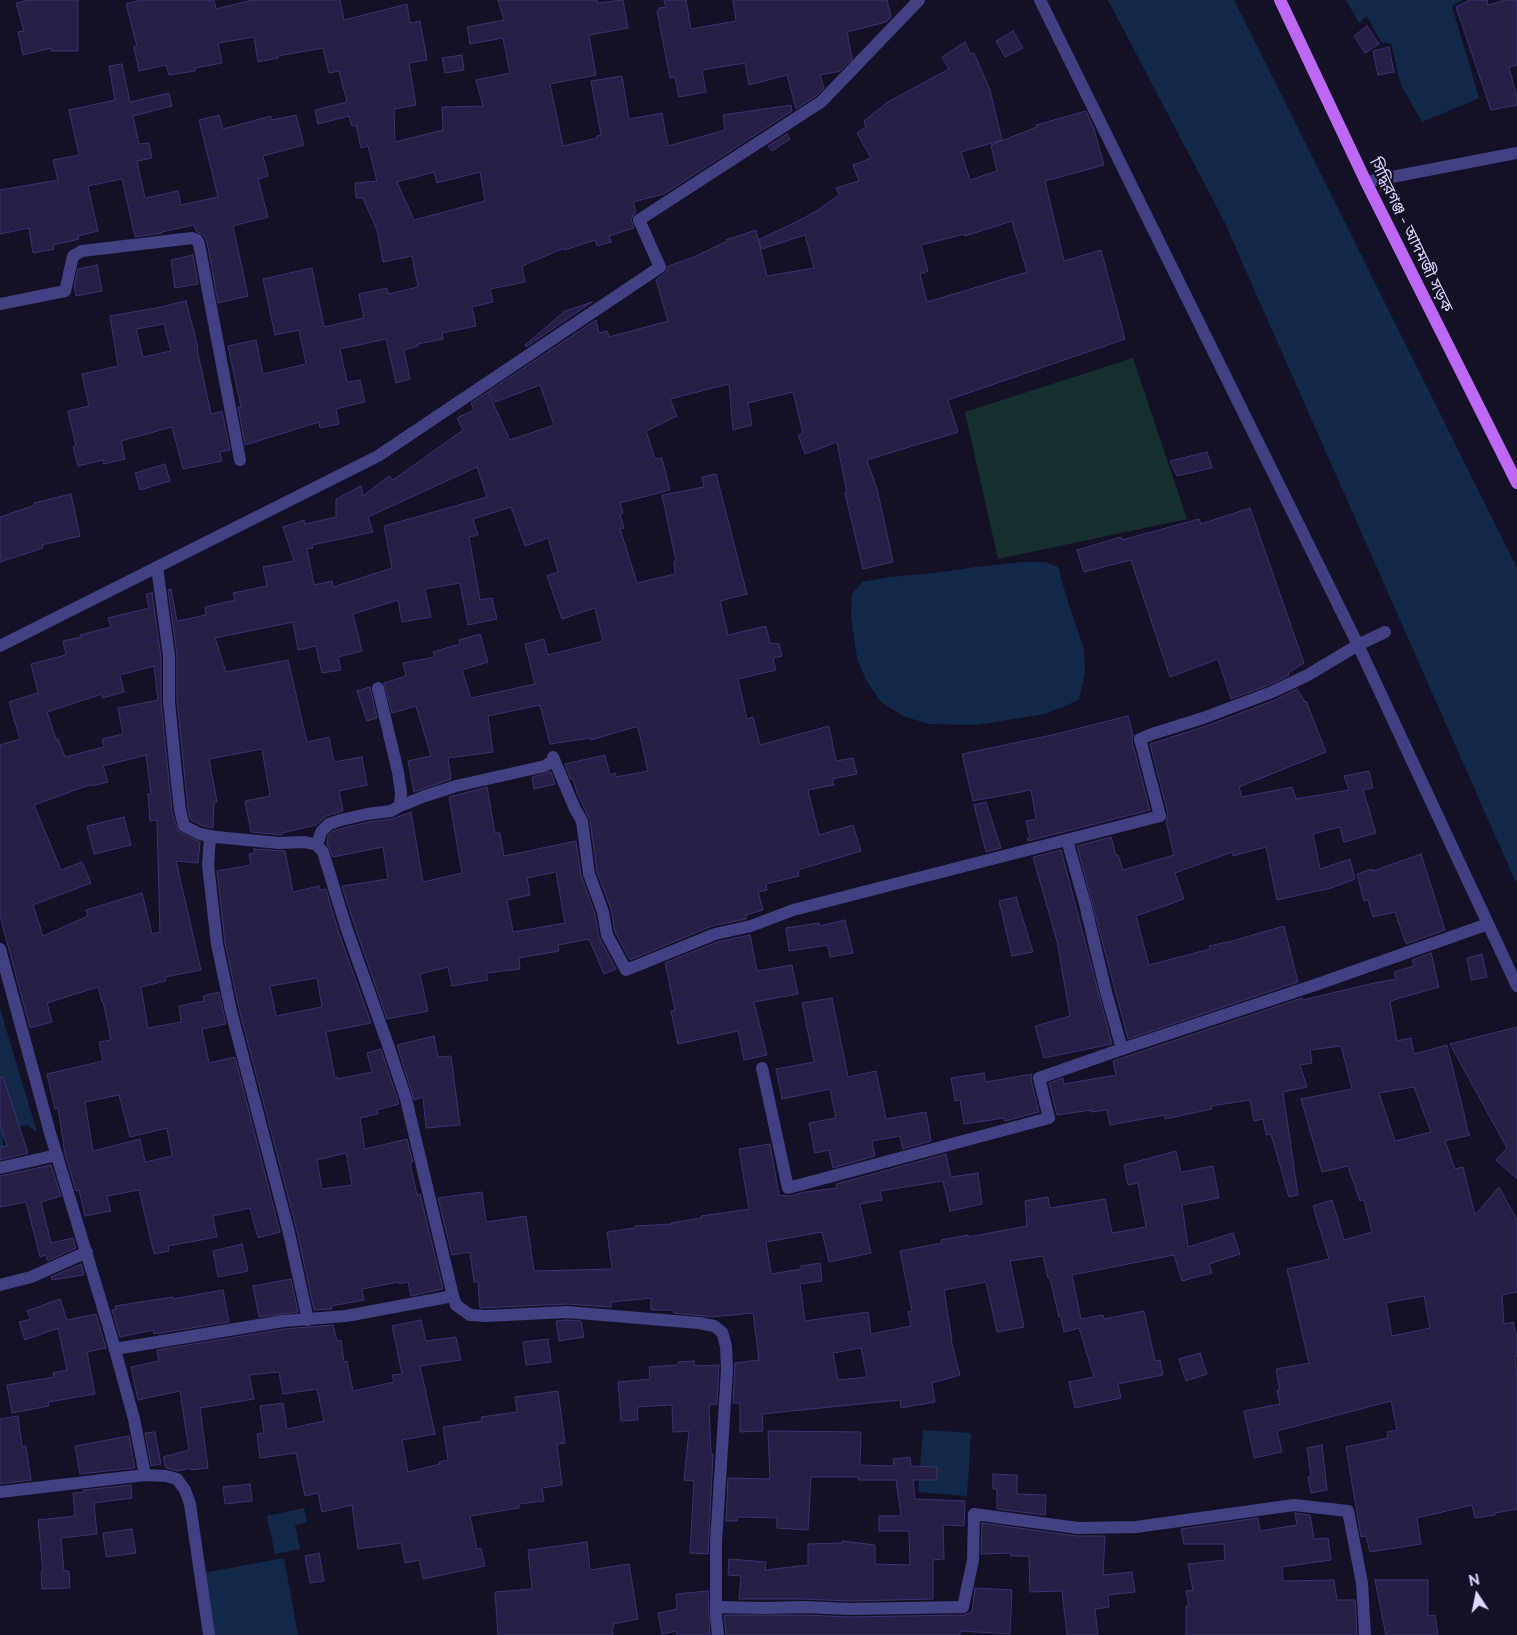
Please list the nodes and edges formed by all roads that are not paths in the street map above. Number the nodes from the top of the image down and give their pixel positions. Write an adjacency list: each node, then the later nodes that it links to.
1 (919, 0): 9 (street)
2 (1040, 0): 11 (street)
3 (1280, 0): 5 (main road, সিদ্ধিরগঞ্জ - আদমজী সড়ক)
4 (1517, 153): 5 (street)
5 (1366, 182): 8 (main road, সিদ্ধিরগঞ্জ - আদমজী সড়ক)
6 (0, 304): 7 (street)
7 (240, 460)
8 (1517, 483)
9 (157, 567): 12 (street); 15 (street)
10 (1385, 632): 11 (street)
11 (1358, 645): 16 (street); 18 (street)
12 (0, 646)
13 (378, 688): 14 (street)
14 (400, 806): 16 (street); 17 (street)
15 (210, 836): 17 (street); 28 (street)
16 (1067, 840): 21 (street)
17 (316, 845): 27 (street)
18 (1488, 924): 20 (street); 21 (street)
19 (0, 950): 23 (street)
20 (1517, 986)
21 (1122, 1049): 22 (street)
22 (762, 1068)
23 (57, 1156): 24 (street); 25 (street)
24 (0, 1168)
25 (87, 1252): 26 (street); 29 (street)
26 (0, 1285)
27 (452, 1296): 28 (street); 32 (street)
28 (308, 1320): 29 (street)
29 (115, 1349): 30 (street)
30 (146, 1475): 31 (street); 33 (street)
31 (0, 1492)
32 (716, 1607): 34 (street); 35 (street)
33 (209, 1635)
34 (718, 1635)
35 (1365, 1635)

